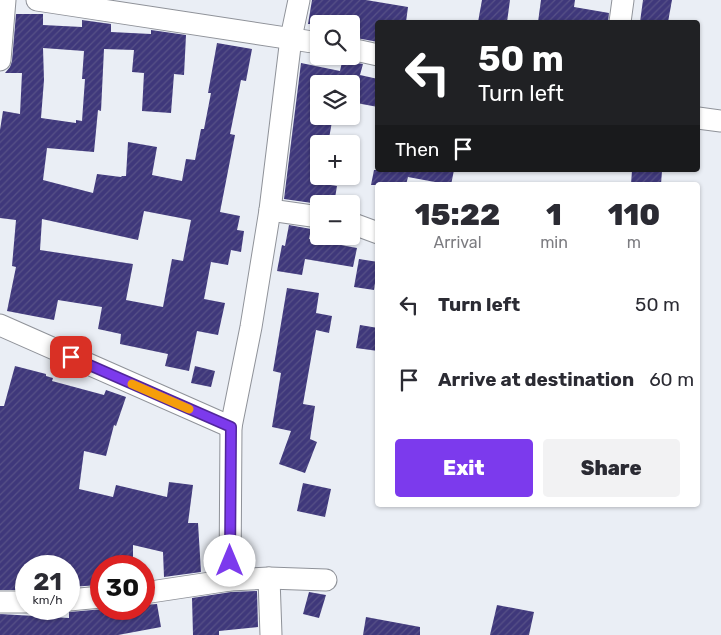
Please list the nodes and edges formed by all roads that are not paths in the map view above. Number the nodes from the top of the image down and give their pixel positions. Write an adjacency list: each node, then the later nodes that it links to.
1 (5, 0): 10 (street)
2 (37, 0): 6 (street)
3 (299, 0): 6 (street)
4 (623, 0): 5 (street)
5 (620, 20)
6 (291, 38): 7 (street); 13 (street)
7 (310, 41)
8 (360, 51): 9 (street)
9 (375, 54)
10 (0, 60)
11 (700, 118): 12 (street)
12 (721, 122)
13 (270, 210): 14 (street); 18 (street)
14 (310, 216)
15 (360, 226): 16 (street)
16 (375, 232)
17 (0, 325): 18 (street)
18 (231, 427): 20 (street)
19 (269, 578): 20 (street); 21 (street); 25 (street)
20 (230, 580): 22 (street)
21 (326, 580)
22 (155, 591)
23 (0, 602): 24 (street)
24 (15, 602)
25 (271, 635)

